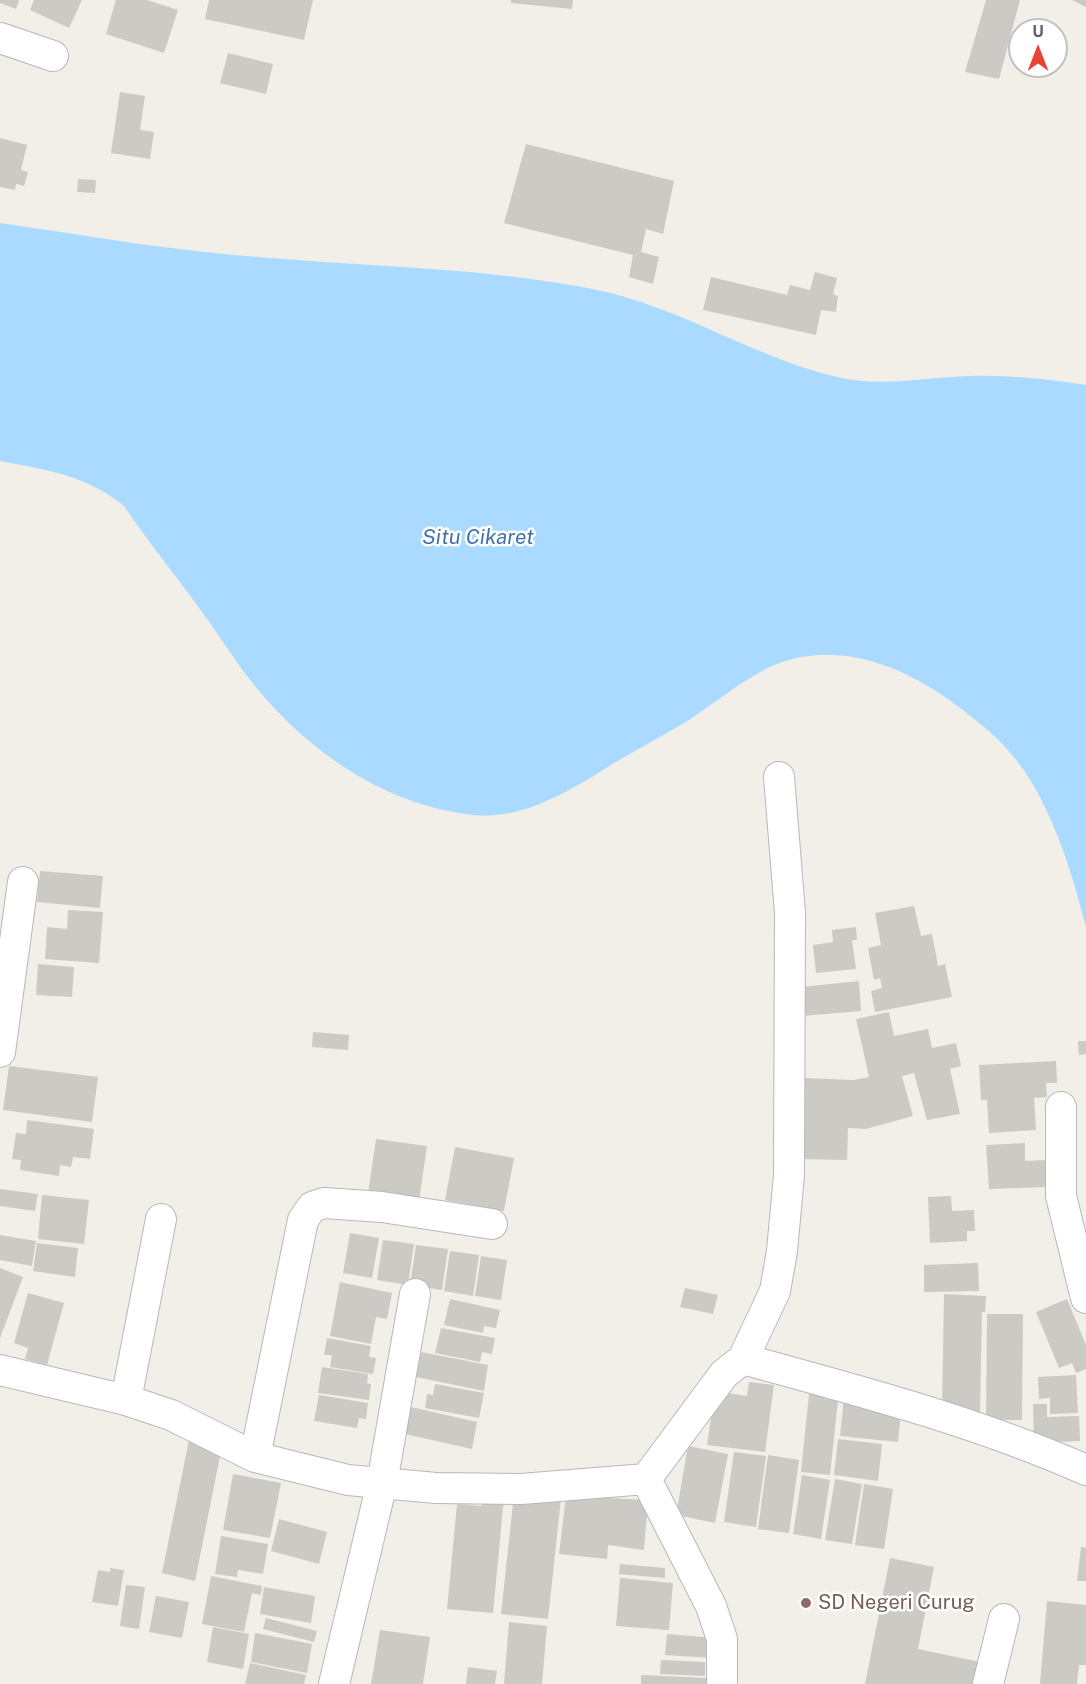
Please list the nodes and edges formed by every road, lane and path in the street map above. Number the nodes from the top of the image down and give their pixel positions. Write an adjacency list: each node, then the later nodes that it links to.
1 (0, 38): 2 (street)
2 (53, 56)
3 (779, 777): 11 (street)
4 (23, 882): 5 (street)
5 (0, 1052)
6 (1061, 1107): 10 (street)
7 (161, 1219): 13 (street)
8 (492, 1224): 14 (street)
9 (415, 1294): 17 (street)
10 (1086, 1298)
11 (743, 1359): 15 (street); 16 (street)
12 (0, 1370): 13 (street)
13 (126, 1400): 14 (street)
14 (255, 1458): 17 (street)
15 (1086, 1470)
16 (646, 1479): 17 (street); 20 (street)
17 (382, 1483): 19 (street)
18 (1004, 1619): 21 (street)
19 (334, 1684)
20 (722, 1684)
21 (988, 1684)

